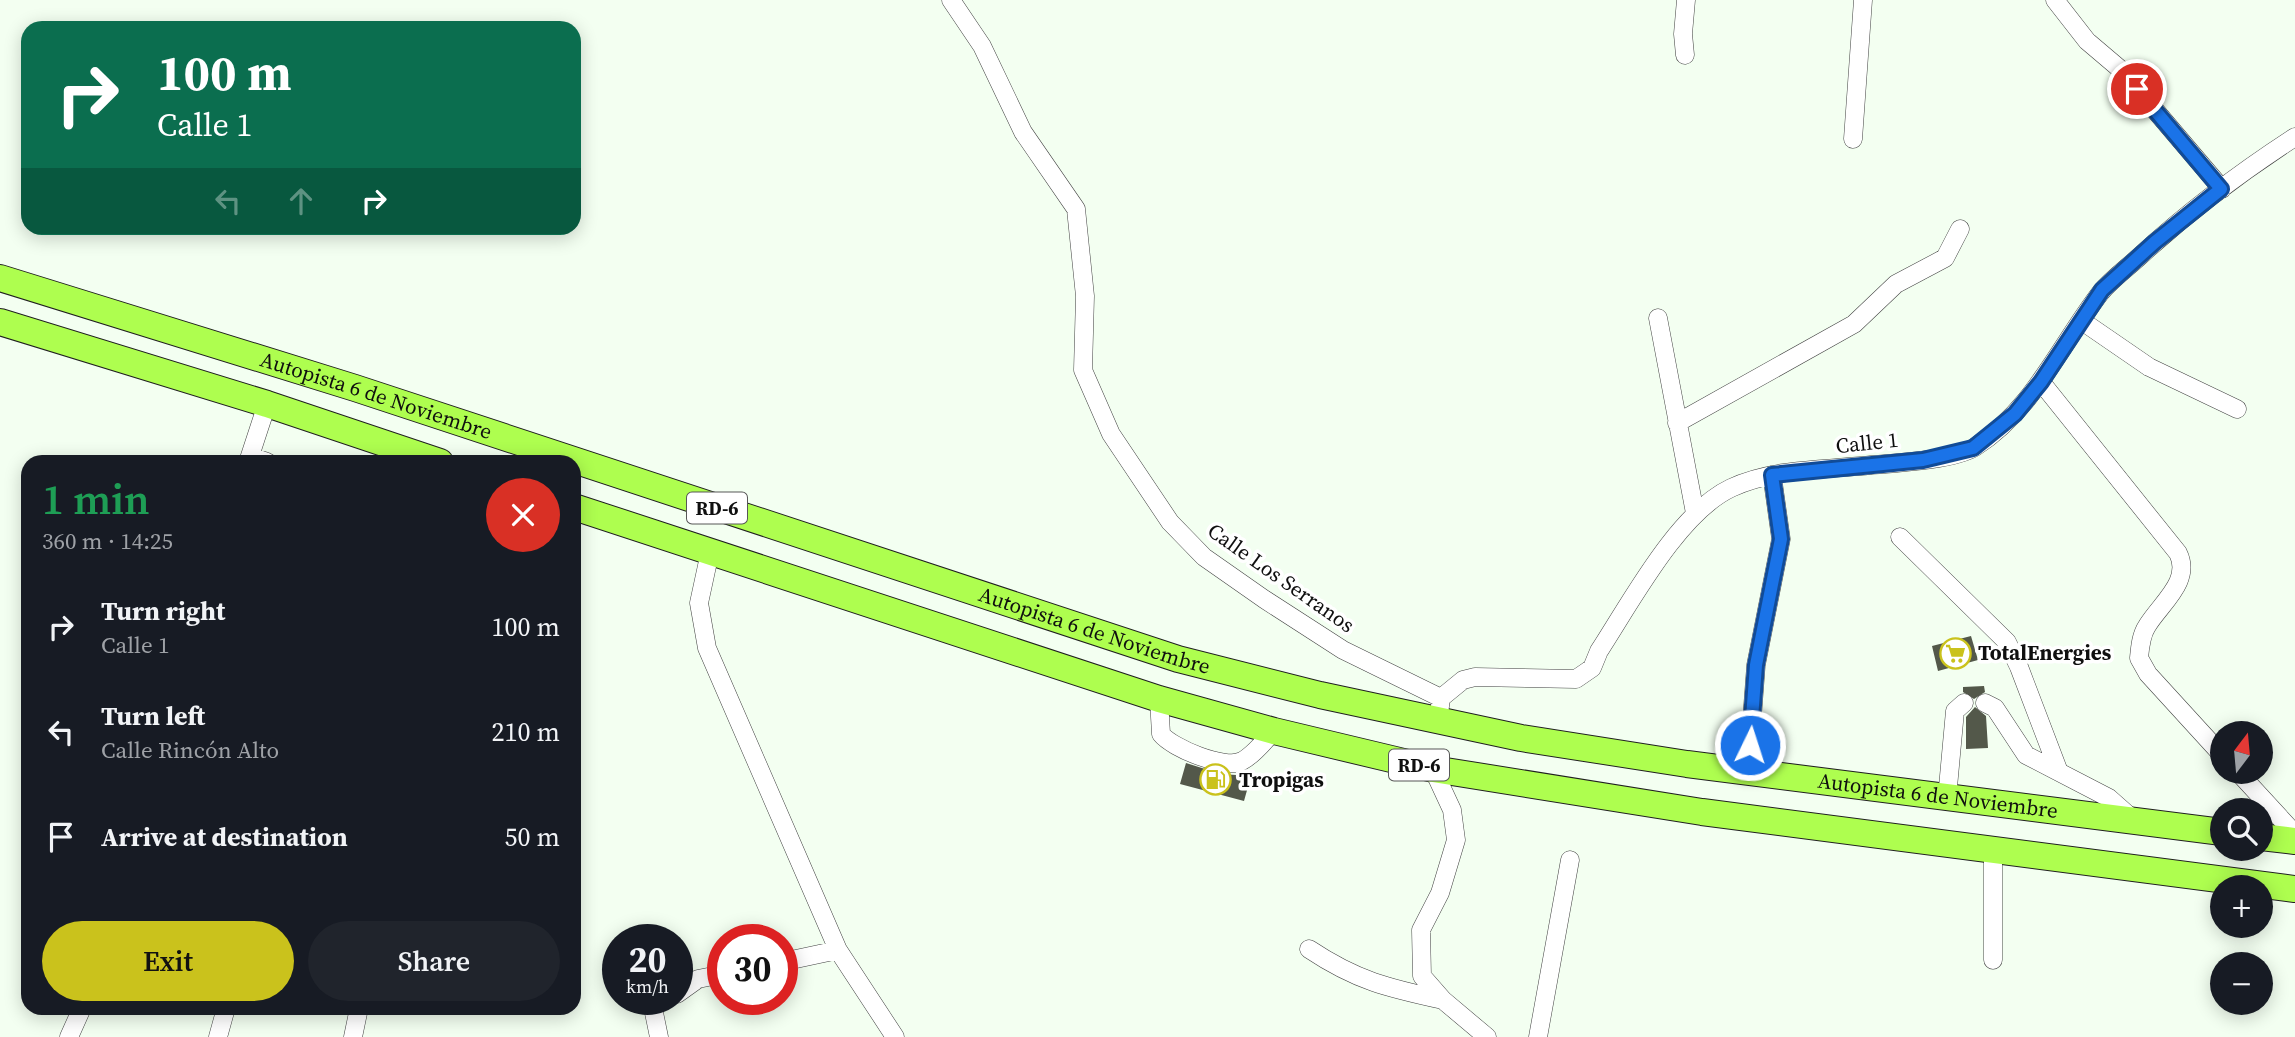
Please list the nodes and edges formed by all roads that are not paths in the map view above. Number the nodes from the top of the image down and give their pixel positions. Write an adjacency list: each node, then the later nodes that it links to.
1 (951, 0): 30 (street, Calle Los Serranos)
2 (1686, 0): 5 (street)
3 (1863, 0): 7 (street)
4 (2055, 0): 8 (street)
5 (1685, 55)
6 (2295, 137): 8 (street, Calle 1)
7 (1853, 139)
8 (2221, 189): 12 (street, Calle 1)
9 (1960, 229): 17 (street)
10 (0, 278): 20 (highway, Autopista 6 de Noviembre / RD-6)
11 (1658, 318): 17 (street)
12 (2082, 321): 14 (street, Calle 1); 16 (street)
13 (0, 322): 15 (highway, Autopista 6 de Noviembre)
14 (2041, 382): 22 (street, Calle 1); 32 (street)
15 (267, 404): 18 (street); 19 (highway, Autopista 6 de Noviembre)
16 (2238, 410)
17 (1677, 423): 24 (street)
18 (256, 455)
19 (419, 455)
20 (558, 455)
21 (581, 463): 30 (highway, Autopista 6 de Noviembre / RD-6)
22 (1772, 475): 24 (street, Calle 1); 34 (street)
23 (581, 509): 26 (highway, RD-6)
24 (1695, 513): 30 (street, Calle 1)
25 (1900, 537): 35 (street)
26 (710, 552): 27 (highway, RD-6); 46 (street)
27 (1159, 699): 31 (highway, RD-6); 31 (street)
28 (1964, 703): 37 (street)
29 (1985, 703): 35 (street)
30 (1439, 710): 34 (highway, Autopista 6 de Noviembre / RD-6)
31 (1274, 731): 33 (highway, RD-6)
32 (2210, 742)
33 (1433, 769): 43 (highway, RD-6); 50 (street)
34 (1748, 772): 37 (highway, Autopista 6 de Noviembre / RD-6)
35 (2059, 772): 38 (street)
36 (2249, 784): 40 (street)
37 (1947, 798): 38 (highway, Autopista 6 de Noviembre / RD-6)
38 (2135, 821): 39 (highway, Autopista 6 de Noviembre / RD-6)
39 (2210, 830)
40 (2295, 834)
41 (2273, 838): 42 (highway)
42 (2295, 841)
43 (1993, 850): 45 (highway, RD-6); 49 (street)
44 (1570, 860): 61 (street)
45 (2295, 889)
46 (838, 950): 48 (street); 59 (street)
47 (1309, 950): 50 (street)
48 (798, 959)
49 (1993, 960)
50 (1443, 1000): 60 (street)
51 (79, 1015): 55 (street)
52 (224, 1015): 56 (street)
53 (358, 1015): 57 (street)
54 (654, 1015): 58 (street)
55 (69, 1037)
56 (218, 1037)
57 (353, 1037)
58 (659, 1037)
59 (895, 1037)
60 (1488, 1037)
61 (1538, 1037)

